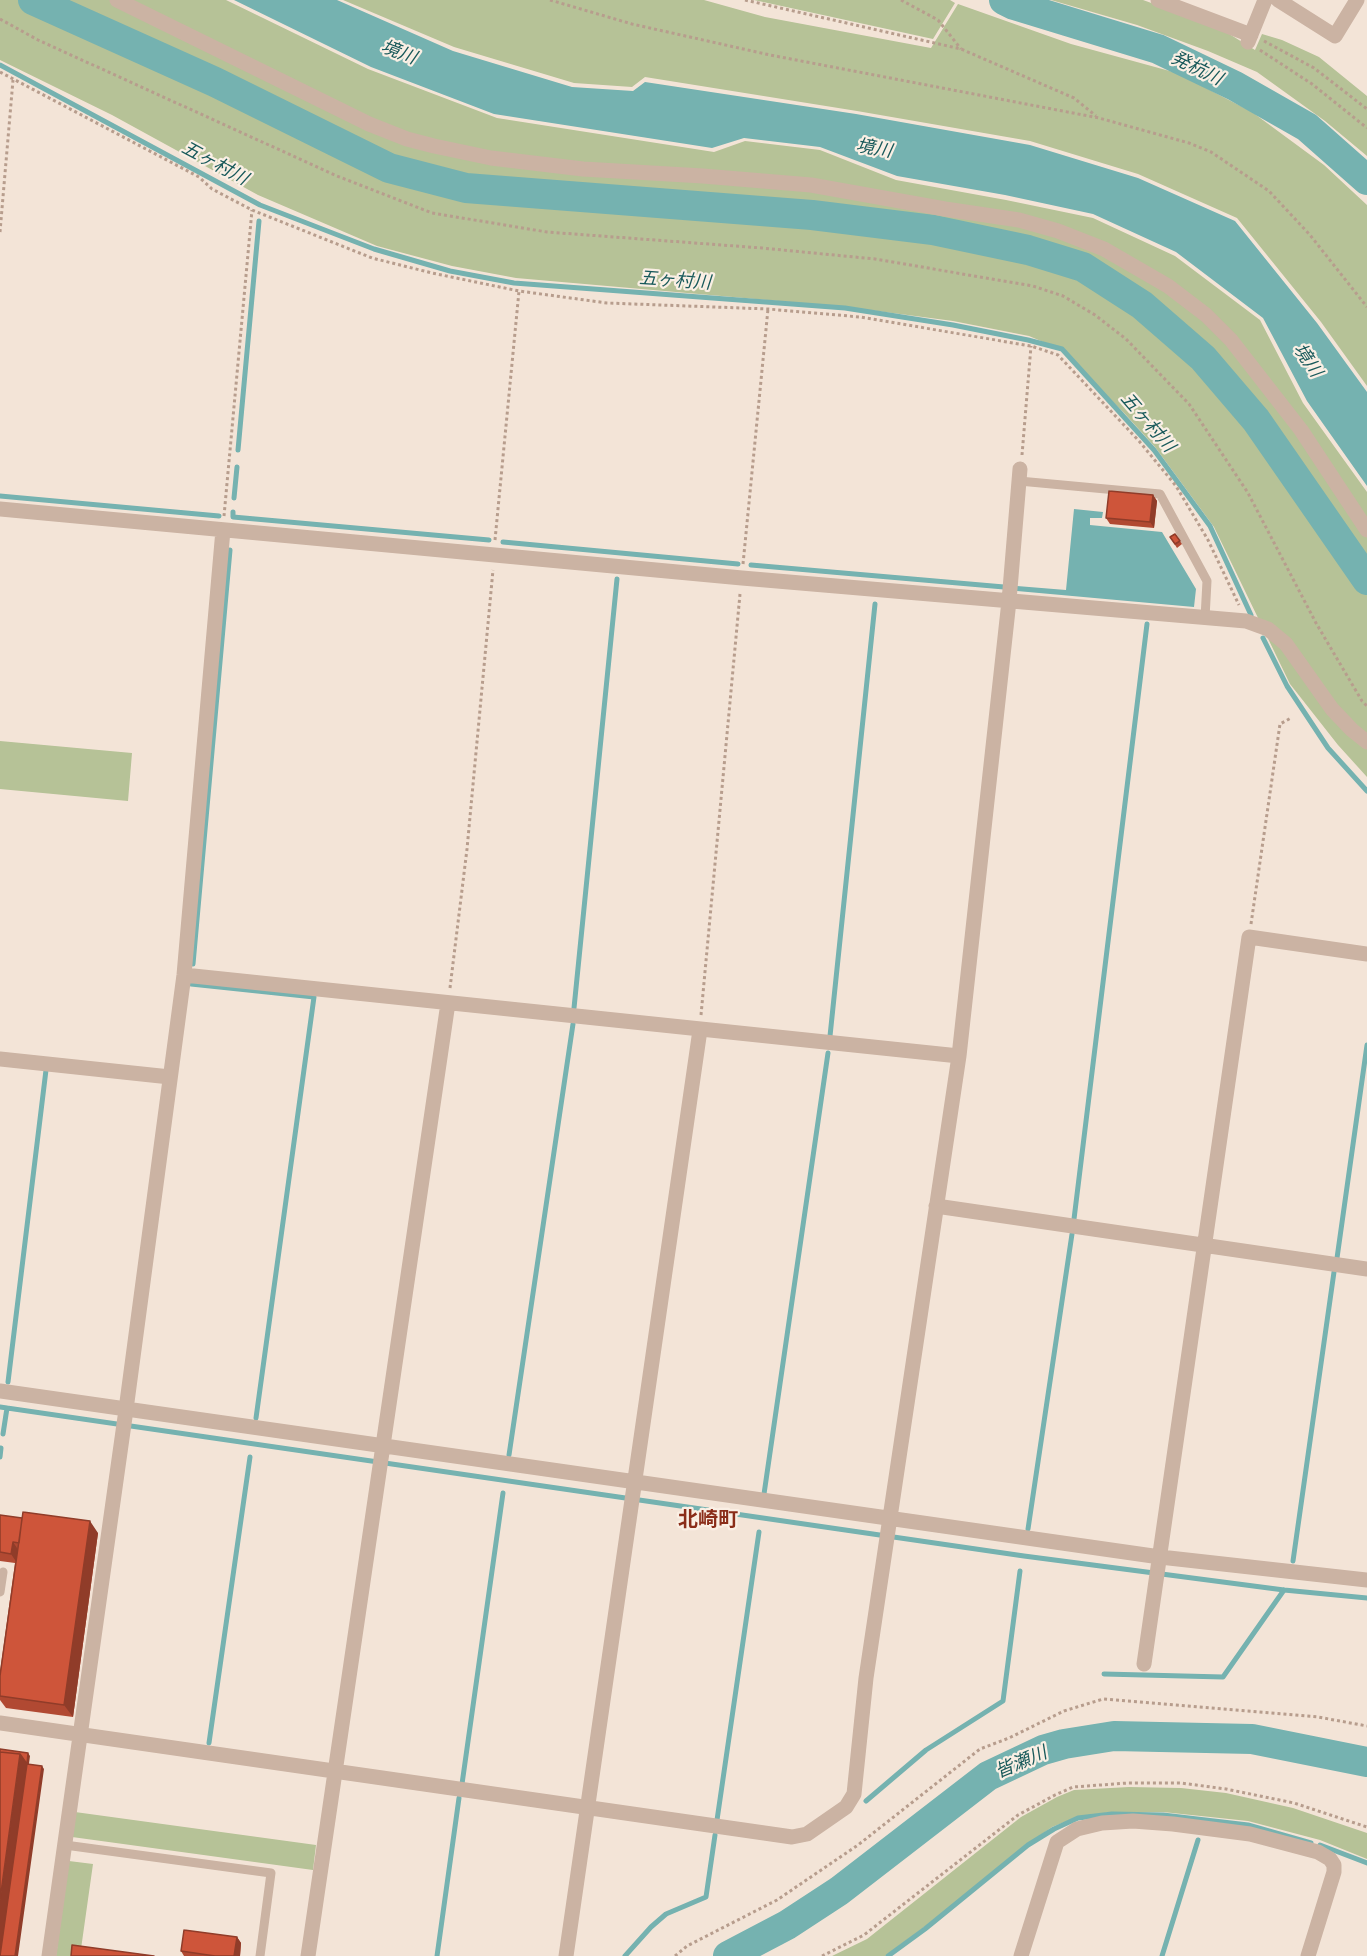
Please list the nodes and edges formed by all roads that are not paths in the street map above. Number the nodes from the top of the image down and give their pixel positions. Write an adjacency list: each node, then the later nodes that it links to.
1 (117, 0): 9 (street)
2 (1158, 0): 3 (street)
3 (1265, 0)
4 (1278, 0): 5 (street)
5 (1357, 0)
6 (1020, 475): 10 (street); 11 (lane)
7 (0, 509): 8 (street)
8 (223, 530): 10 (street); 14 (street)
9 (1367, 530)
10 (1009, 601): 11 (street); 17 (street)
11 (1205, 618): 12 (street)
12 (1367, 742)
13 (1367, 954): 21 (street)
14 (184, 975): 15 (street); 19 (street)
15 (448, 1003): 16 (street); 25 (street)
16 (700, 1030): 17 (street); 26 (street)
17 (959, 1056): 20 (street)
18 (0, 1059): 19 (street)
19 (170, 1077): 24 (street)
20 (936, 1206): 21 (street); 27 (street)
21 (1204, 1245): 22 (street); 28 (street)
22 (1367, 1269)
23 (0, 1391): 24 (street)
24 (125, 1420): 25 (street); 34 (street)
25 (383, 1449): 26 (street); 35 (street)
26 (634, 1485): 27 (street); 36 (street)
27 (889, 1521): 28 (street); 36 (street)
28 (1160, 1561): 30 (street); 32 (street)
29 (3, 1572): 31 (lane)
30 (1367, 1580)
31 (0, 1592)
32 (1144, 1664)
33 (0, 1723): 34 (street)
34 (81, 1734): 35 (street); 37 (street)
35 (336, 1770): 36 (street); 40 (street)
36 (589, 1809): 41 (street)
37 (65, 1845): 38 (street); 39 (lane)
38 (49, 1956)
39 (260, 1956)
40 (308, 1956)
41 (566, 1956)
42 (1020, 1956): 43 (street)
43 (1308, 1956)

